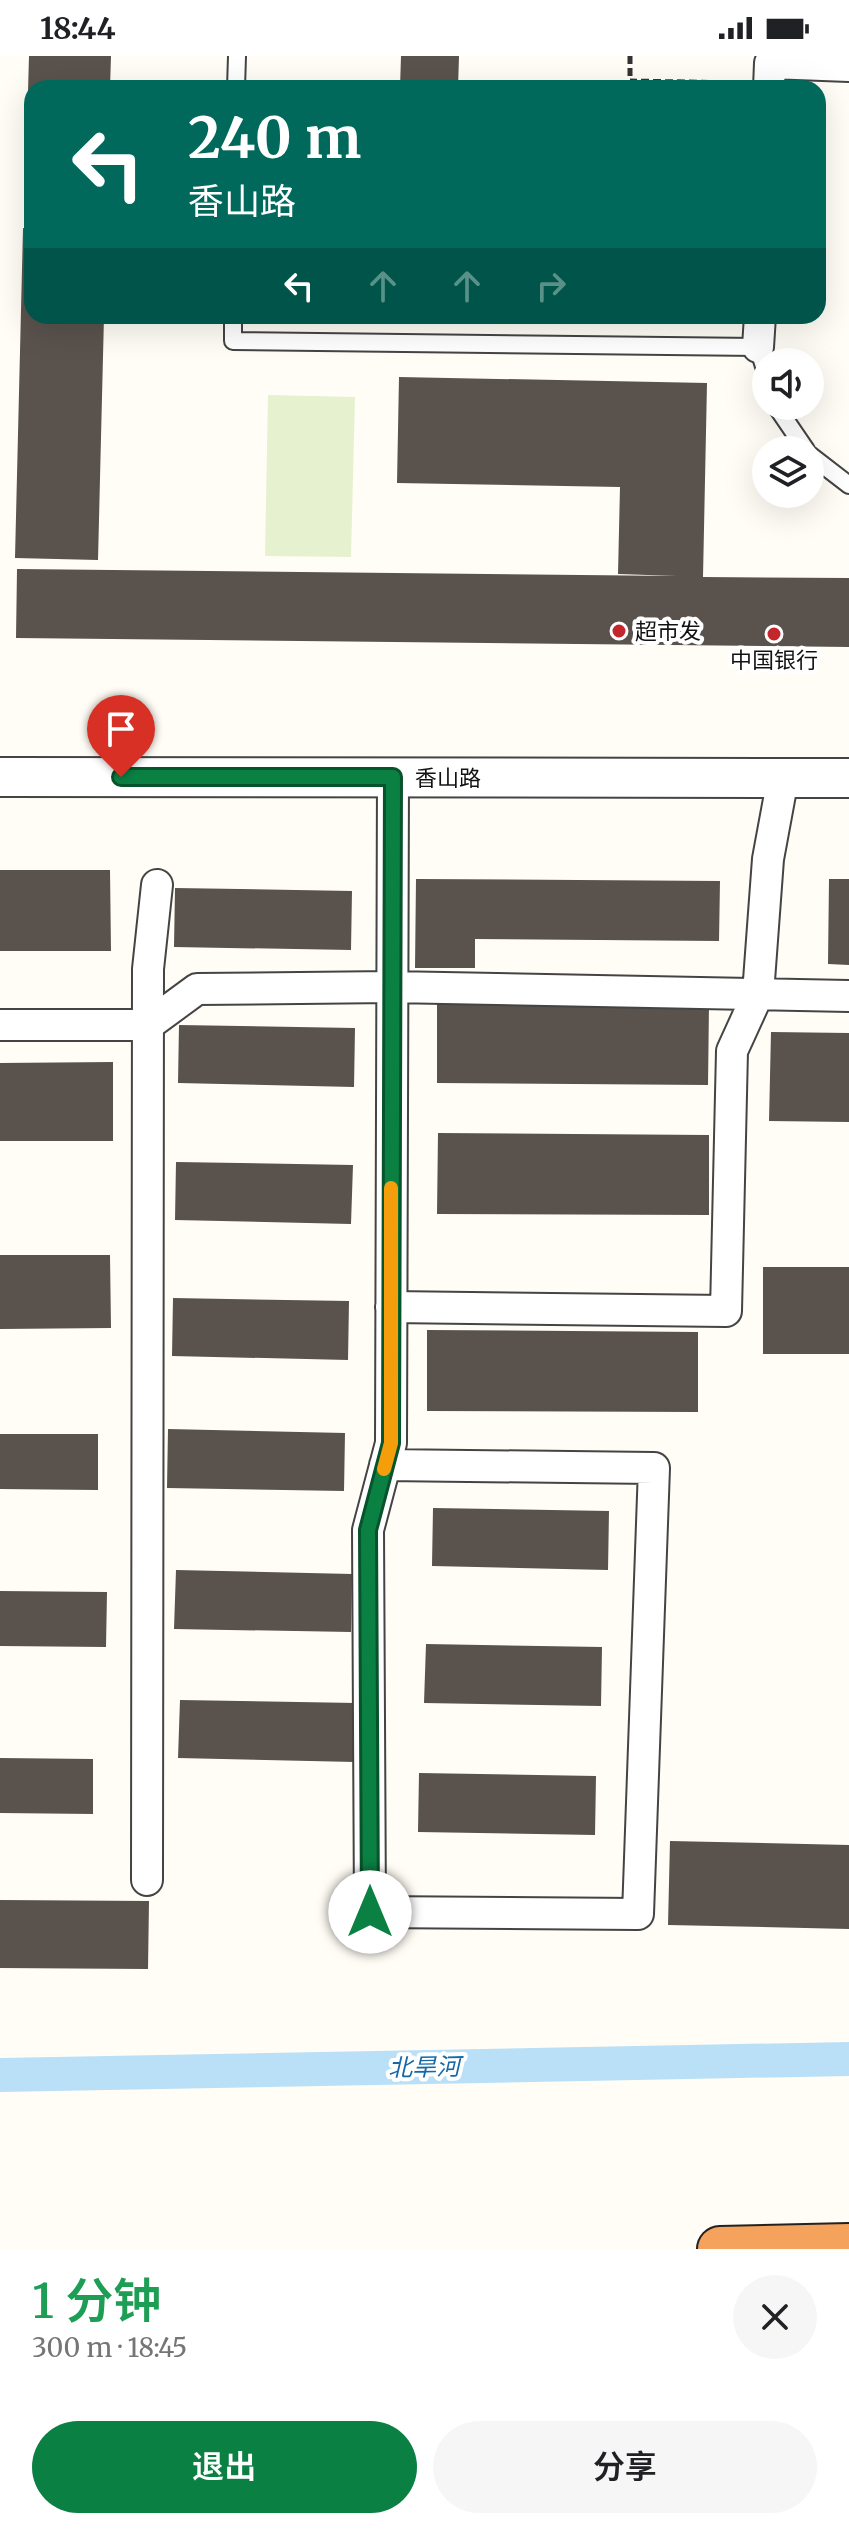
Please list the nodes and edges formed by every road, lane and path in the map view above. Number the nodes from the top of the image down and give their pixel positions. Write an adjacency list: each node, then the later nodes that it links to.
1 (237, 56): 4 (lane)
2 (630, 56): 5 (path)
3 (849, 66): 6 (street)
4 (236, 80)
5 (630, 80)
6 (769, 80)
7 (233, 324): 10 (lane)
8 (760, 324): 9 (street)
9 (761, 348)
10 (752, 360)
11 (824, 466): 12 (lane)
12 (849, 485)
13 (0, 777): 14 (street, 香山路)
14 (393, 777): 15 (street, 香山路); 18 (street)
15 (783, 778): 16 (street, 香山路); 19 (street)
16 (849, 778)
17 (157, 885): 22 (street)
18 (391, 987): 19 (street); 22 (street); 23 (street)
19 (758, 994): 20 (street); 23 (street)
20 (849, 996)
21 (0, 1025): 22 (street)
22 (148, 1025): 25 (street)
23 (391, 1307): 24 (street)
24 (385, 1465): 24 (street)
25 (147, 1880)
26 (849, 2246): 27 (highway)
27 (720, 2249)

